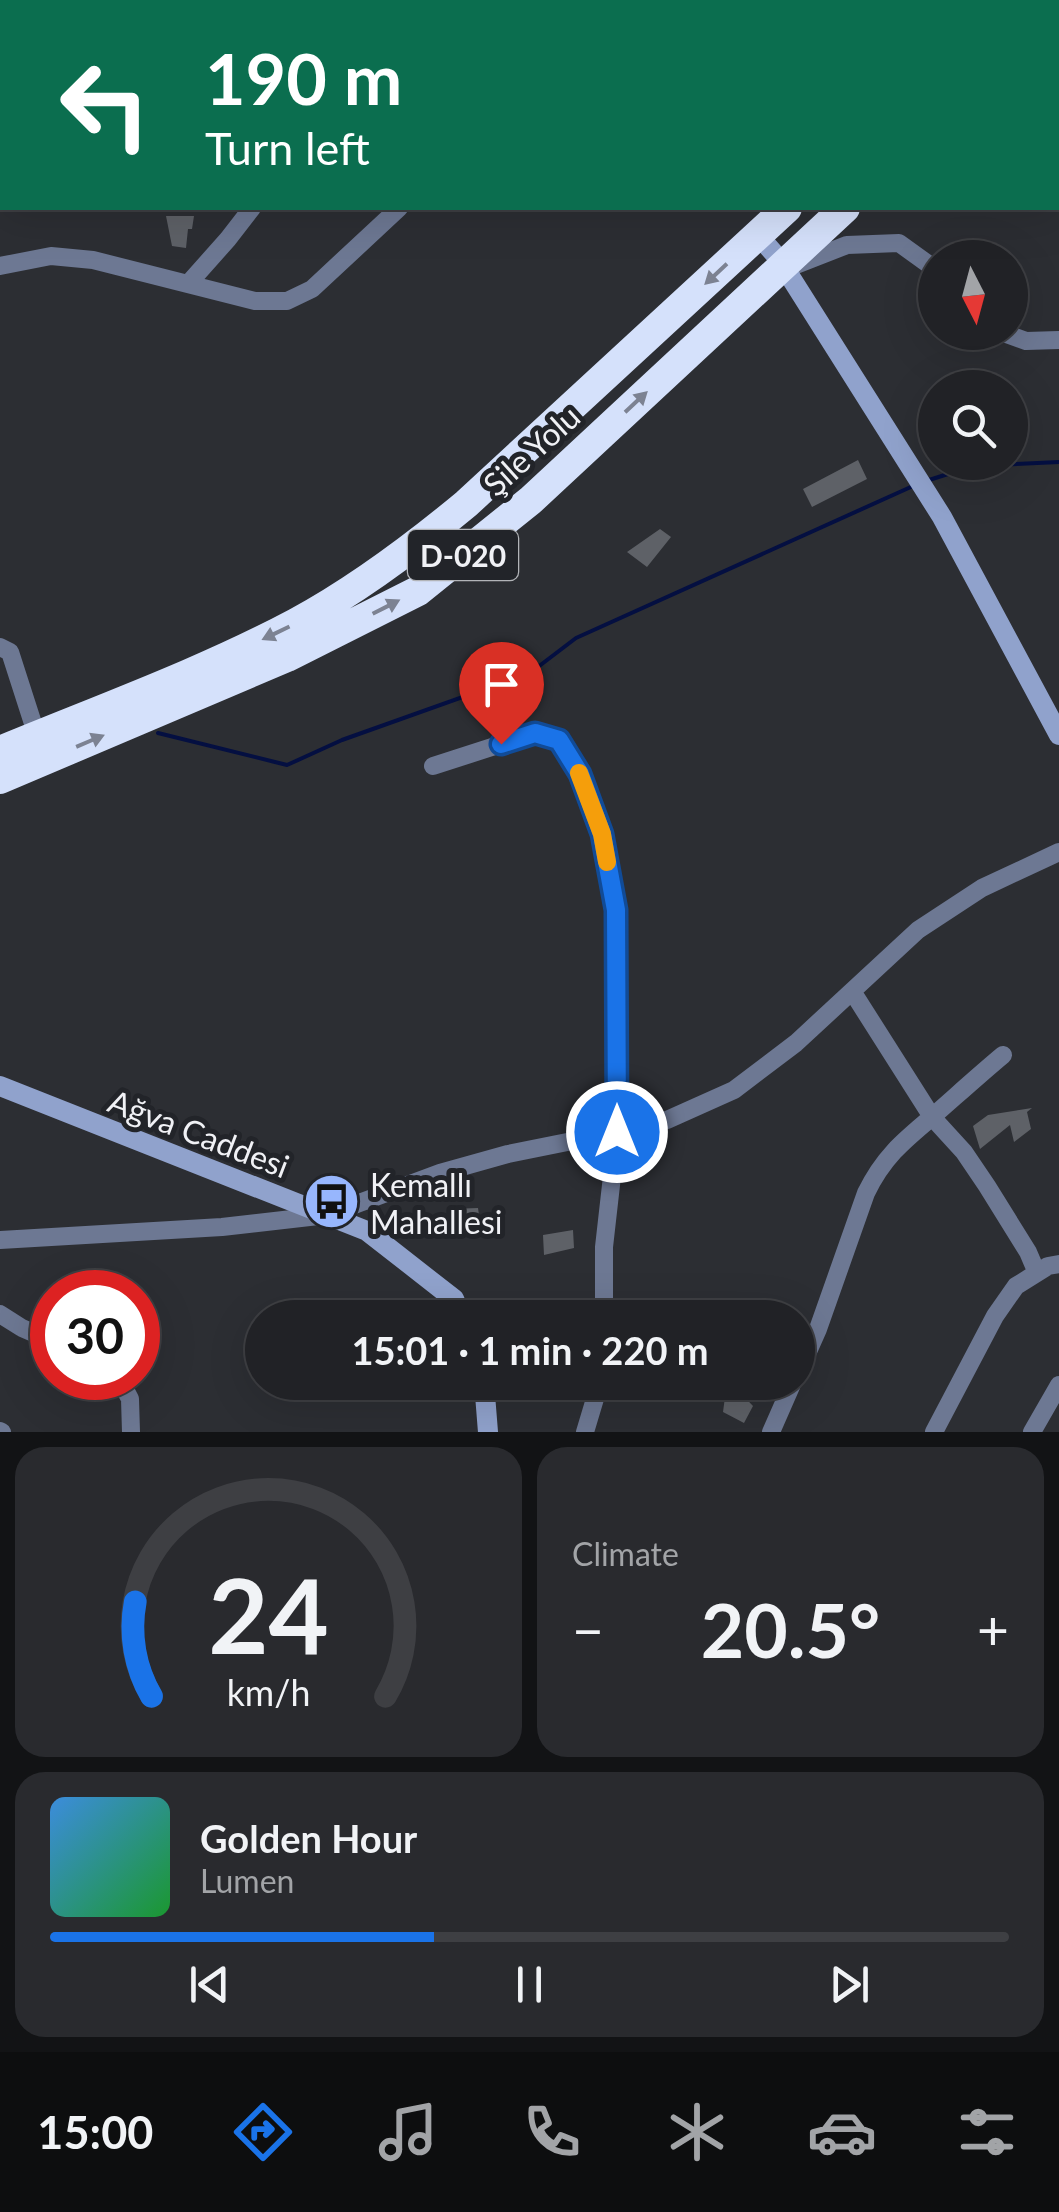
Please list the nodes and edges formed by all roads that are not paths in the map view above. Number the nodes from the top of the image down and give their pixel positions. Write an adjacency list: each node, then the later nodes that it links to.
1 (250, 210): 9 (street)
2 (398, 210): 9 (street)
3 (785, 210): 5 (highway, Şile Yolu / D-020)
4 (843, 210): 8 (highway, Şile Yolu / D-020)
5 (758, 235): 8 (street); 14 (highway, Şile Yolu / D-020, one-way to 14)
6 (918, 257): 8 (street)
7 (0, 266): 9 (street)
8 (784, 267): 13 (street); 17 (highway, Şile Yolu / D-020, one-way to 8)
9 (188, 284)
10 (1059, 340): 11 (street)
11 (1028, 341)
12 (0, 648): 14 (street)
13 (1059, 735)
14 (37, 736): 15 (highway, Şile Yolu / D-020)
15 (0, 751)
16 (433, 766): 23 (street)
17 (0, 779)
18 (1059, 852): 19 (street)
19 (852, 991): 22 (street); 23 (street)
20 (1004, 1055): 22 (street)
21 (0, 1086): 24 (street, Ağva Caddesi)
22 (932, 1116): 27 (street); 32 (street)
23 (617, 1132): 24 (street); 29 (street)
24 (328, 1215): 25 (street); 28 (street, Ağva Caddesi)
25 (0, 1240)
26 (1059, 1264): 27 (street)
27 (1037, 1273): 42 (street)
28 (454, 1300)
29 (604, 1300)
30 (0, 1314): 31 (street)
31 (30, 1331)
32 (815, 1337)
33 (1059, 1385): 43 (street)
34 (130, 1400): 38 (street)
35 (485, 1400): 39 (street)
36 (594, 1400): 40 (street)
37 (786, 1400): 41 (street)
38 (130, 1432)
39 (488, 1432)
40 (584, 1432)
41 (771, 1432)
42 (934, 1432)
43 (1032, 1432)

